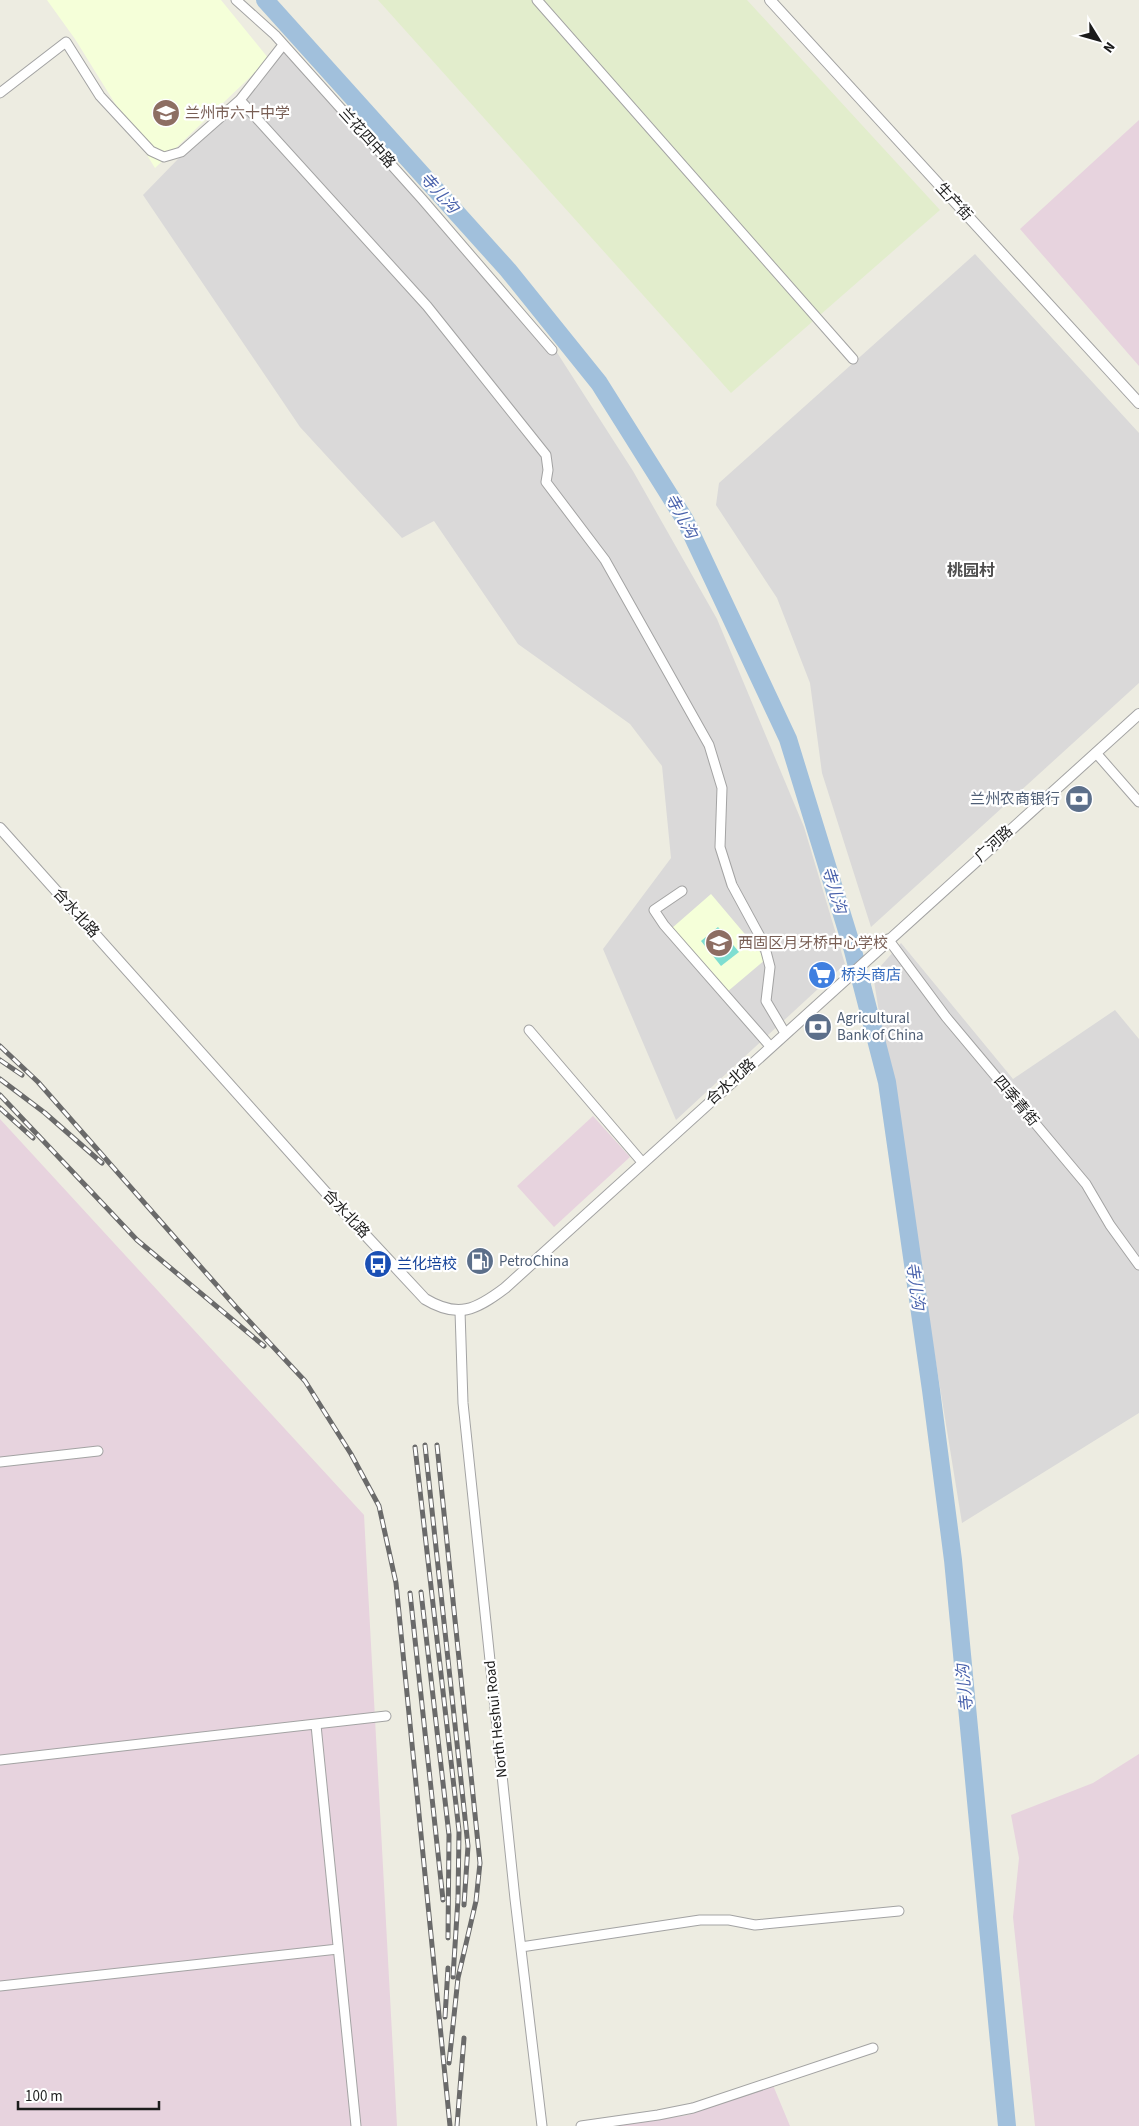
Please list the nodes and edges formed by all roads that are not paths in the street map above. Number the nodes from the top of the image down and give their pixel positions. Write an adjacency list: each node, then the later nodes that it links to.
1 (236, 0): 4 (street, 兰花四中路)
2 (537, 0): 8 (street)
3 (770, 0): 9 (street, 生产街)
4 (283, 45): 6 (street); 7 (street, 兰花四中路)
5 (0, 93): 6 (street)
6 (240, 100): 18 (street)
7 (552, 350)
8 (853, 359)
9 (1139, 403)
10 (1139, 714): 11 (street, 广河路)
11 (1096, 753): 12 (street); 15 (street, 广河路)
12 (1139, 802)
13 (0, 828): 22 (street, 合水北路)
14 (682, 891): 19 (street)
15 (888, 940): 16 (street, 广河路); 21 (street, 四季青街)
16 (849, 976): 18 (street, 合水北路)
17 (529, 1030): 20 (street)
18 (785, 1033): 19 (street, 合水北路)
19 (770, 1046): 20 (street, 合水北路)
20 (642, 1162): 22 (street, 合水北路)
21 (1139, 1265)
22 (460, 1311): 29 (street, North Heshui Road)
23 (98, 1451): 24 (street)
24 (0, 1462)
25 (386, 1716): 26 (street)
26 (316, 1725): 27 (street); 30 (street)
27 (0, 1760)
28 (899, 1911): 29 (street)
29 (521, 1947): 34 (street, North Heshui Road)
30 (338, 1949): 31 (street); 33 (street)
31 (0, 1986)
32 (873, 2048): 35 (street)
33 (356, 2126)
34 (542, 2126)
35 (581, 2126)

